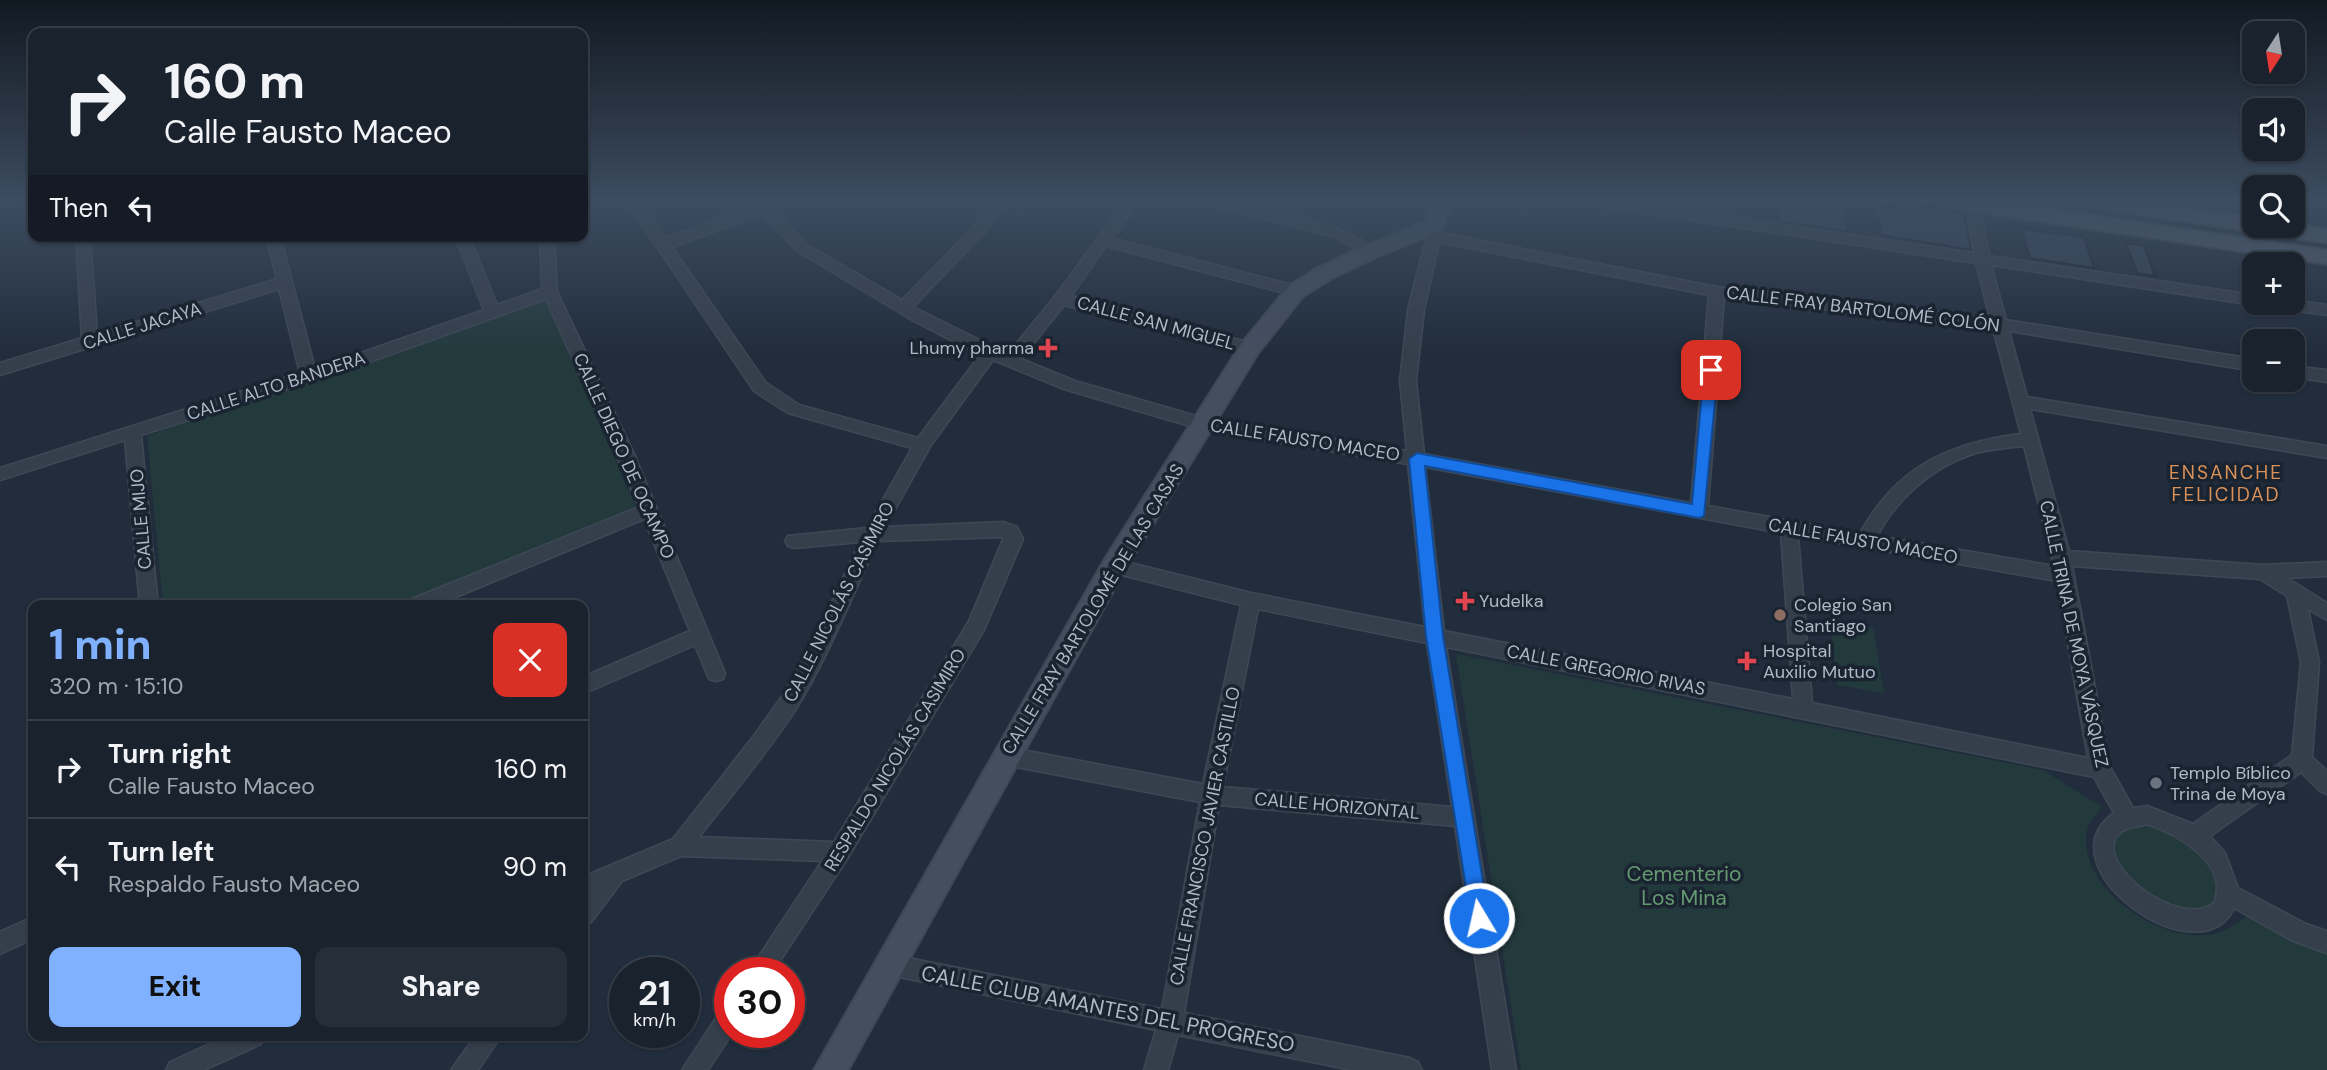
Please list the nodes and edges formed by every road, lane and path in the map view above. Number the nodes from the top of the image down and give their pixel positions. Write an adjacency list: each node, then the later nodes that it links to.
1 (84, 252): 29 (street)
2 (277, 252): 18 (street)
3 (468, 252): 27 (street)
4 (548, 252): 20 (street, CALLE DIEGO DE OCAMPO)
5 (667, 252): 42 (street)
6 (809, 252): 25 (street, CALLE FAUSTO MACEO)
7 (958, 252): 25 (street)
8 (1096, 252): 23 (street)
9 (1146, 252): 19 (street)
10 (1369, 252): 19 (main road, CALLE FRAY BARTOLOMÉ DE LAS CASAS)
11 (1429, 252): 44 (street)
12 (1531, 252): 21 (street, CALLE FRAY BARTOLOMÉ COLÓN)
13 (1924, 252): 17 (street)
14 (1980, 252): 17 (street, CALLE TRINA DE MOYA VÁSQUEZ)
15 (2293, 252): 16 (main road)
16 (2327, 257)
17 (1983, 261): 22 (street); 28 (street, CALLE TRINA DE MOYA VÁSQUEZ)
18 (285, 282): 29 (street, CALLE JACAYA); 36 (street)
19 (1296, 291): 30 (main road, CALLE FRAY BARTOLOMÉ DE LAS CASAS)
20 (550, 292): 27 (street, CALLE ALTO BANDERA); 46 (street, CALLE DIEGO DE OCAMPO)
21 (1717, 292): 28 (street, CALLE FRAY BARTOLOMÉ COLÓN); 47 (street)
22 (2242, 298)
23 (1061, 299): 30 (street, CALLE SAN MIGUEL); 32 (street)
24 (2305, 307): 26 (street)
25 (903, 308): 31 (street, CALLE FAUSTO MACEO)
26 (2327, 310)
27 (493, 313): 36 (street, CALLE ALTO BANDERA)
28 (2001, 324): 33 (street, CALLE FRAY BARTOLOMÉ COLÓN); 38 (street, CALLE TRINA DE MOYA VÁSQUEZ)
29 (90, 341): 34 (street, CALLE JACAYA)
30 (1250, 348): 39 (main road, CALLE FRAY BARTOLOMÉ DE LAS CASAS)
31 (990, 353): 32 (street, CALLE FAUSTO MACEO); 42 (street, CALLE NICOLÁS CASIMIRO)
32 (1010, 363): 39 (street, CALLE FAUSTO MACEO)
33 (2242, 363)
34 (0, 369)
35 (2305, 373): 37 (street)
36 (309, 376): 40 (street, CALLE ALTO BANDERA)
37 (2327, 376)
38 (2022, 402): 41 (street, CALLE TRINA DE MOYA VÁSQUEZ); 43 (street)
39 (1203, 424): 44 (street, CALLE FAUSTO MACEO); 52 (main road, CALLE FRAY BARTOLOMÉ DE LAS CASAS)
40 (133, 433): 45 (street, CALLE ALTO BANDERA); 57 (street, CALLE MIJO)
41 (2032, 439): 51 (street); 53 (street, CALLE TRINA DE MOYA VÁSQUEZ)
42 (921, 445): 49 (street, CALLE NICOLÁS CASIMIRO)
43 (2327, 453)
44 (1417, 459): 47 (street, CALLE FAUSTO MACEO); 62 (street)
45 (0, 474)
46 (649, 510): 58 (street); 61 (street, CALLE DIEGO DE OCAMPO)
47 (1699, 512): 48 (street, CALLE FAUSTO MACEO)
48 (1789, 528): 51 (street, CALLE FAUSTO MACEO); 65 (street)
49 (873, 534): 50 (street); 74 (street, CALLE NICOLÁS CASIMIRO); 75 (street, RESPALDO NICOLÁS CASIMIRO)
50 (794, 541)
51 (1865, 541): 53 (street, CALLE FAUSTO MACEO)
52 (1114, 566): 59 (street, CALLE GREGORIO RIVAS); 66 (main road, CALLE FRAY BARTOLOMÉ DE LAS CASAS)
53 (2064, 566): 55 (street, CALLE FAUSTO MACEO); 68 (street, CALLE TRINA DE MOYA VÁSQUEZ)
54 (2327, 569): 55 (street, CALLE FAUSTO MACEO)
55 (2263, 572): 56 (street)
56 (2295, 592): 60 (street); 67 (street)
57 (148, 600)
58 (428, 600)
59 (1251, 600): 62 (street, CALLE GREGORIO RIVAS); 70 (street, CALLE FRANCISCO JAVIER CASTILLO)
60 (2327, 612)
61 (700, 635): 63 (street, CALLE DIEGO DE OCAMPO); 64 (street)
62 (1434, 636): 65 (street, CALLE GREGORIO RIVAS); 72 (street)
63 (716, 673)
64 (588, 684)
65 (1803, 708): 68 (street, CALLE GREGORIO RIVAS)
66 (1006, 756): 70 (street, CALLE HORIZONTAL); 84 (main road, CALLE FRAY BARTOLOMÉ DE LAS CASAS)
67 (2301, 760): 69 (street); 73 (street)
68 (2100, 769): 71 (street, CALLE TRINA DE MOYA VÁSQUEZ)
69 (2327, 785)
70 (1211, 795): 72 (street, CALLE HORIZONTAL); 85 (street, CALLE FRANCISCO JAVIER CASTILLO)
71 (2126, 816): 73 (street); 78 (street)
72 (1462, 817): 95 (street)
73 (2194, 835): 78 (street)
74 (680, 846): 75 (street); 76 (street)
75 (840, 852): 83 (street, RESPALDO NICOLÁS CASIMIRO)
76 (616, 872): 77 (street); 79 (street)
77 (588, 885)
78 (2229, 894): 81 (street)
79 (588, 908)
80 (28, 930): 82 (street)
81 (2327, 942)
82 (0, 943)
83 (770, 957)
84 (888, 965): 85 (street, CALLE CLUB AMANTES DEL PROGRESO); 92 (main road, CALLE FRAY BARTOLOMÉ DE LAS CASAS)
85 (1171, 1020): 93 (street, CALLE FRANCISCO JAVIER CASTILLO); 94 (street, CALLE CLUB AMANTES DEL PROGRESO)
86 (242, 1041): 89 (street)
87 (486, 1041): 90 (street)
88 (714, 1041): 91 (street)
89 (178, 1070)
90 (464, 1070)
91 (694, 1070)
92 (830, 1070)
93 (1156, 1070)
94 (1409, 1070)
95 (1504, 1070)

